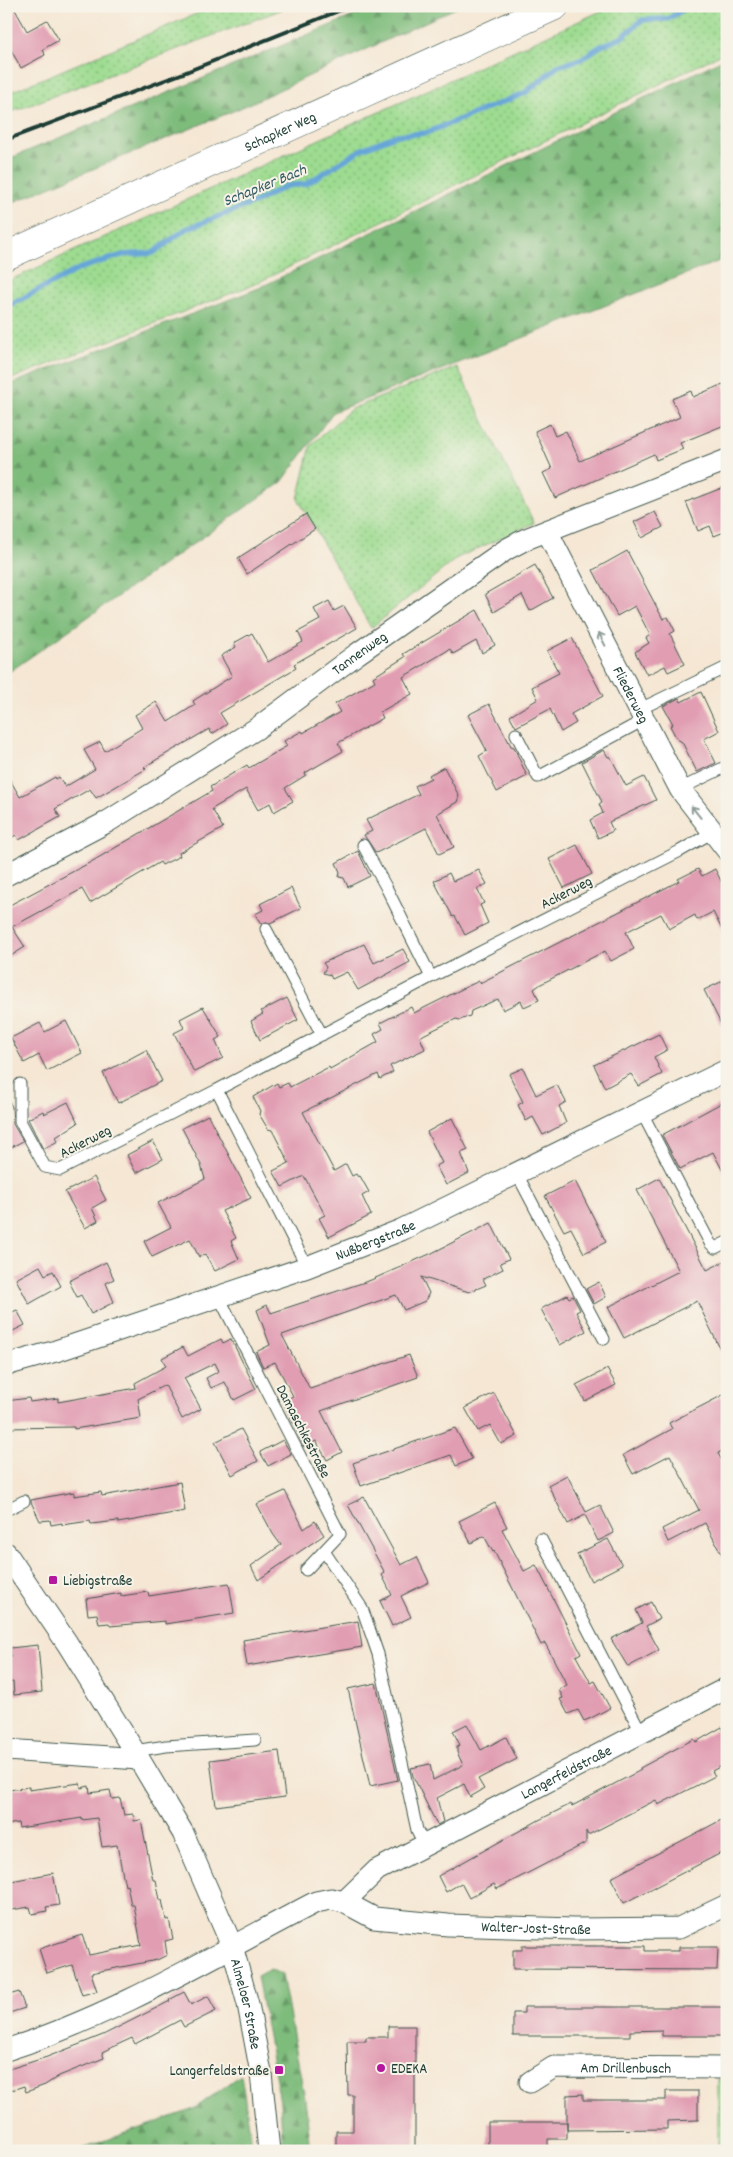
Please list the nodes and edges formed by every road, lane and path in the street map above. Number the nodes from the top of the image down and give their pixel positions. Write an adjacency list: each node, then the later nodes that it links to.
1 (555, 6): 2 (street, Schapker Weg)
2 (6, 256)
3 (727, 460): 4 (street, Tannenweg)
4 (547, 531): 6 (street, Fliederweg, one-way to 4); 13 (street, Tannenweg)
5 (727, 666): 6 (lane)
6 (641, 715): 7 (lane); 9 (street, Fliederweg)
7 (516, 734)
8 (727, 766): 9 (lane)
9 (680, 789): 10 (street, Fliederweg, one-way to 9)
10 (713, 832): 12 (street, Fliederweg); 15 (lane, Ackerweg)
11 (362, 845): 15 (lane)
12 (727, 850)
13 (6, 876)
14 (266, 929): 16 (lane)
15 (431, 977): 16 (lane, Ackerweg)
16 (322, 1035): 19 (lane, Ackerweg)
17 (727, 1070): 20 (street, Nußbergstraße)
18 (20, 1084): 19 (lane, Ackerweg)
19 (217, 1090): 23 (lane)
20 (642, 1111): 21 (street, Nußbergstraße); 22 (lane)
21 (517, 1174): 23 (street, Nußbergstraße); 25 (lane)
22 (727, 1242)
23 (307, 1267): 24 (street, Nußbergstraße)
24 (218, 1297): 26 (street, Nußbergstraße); 30 (lane, Damaschkestraße)
25 (604, 1339)
26 (6, 1365)
27 (24, 1500): 28 (lane)
28 (6, 1510)
29 (540, 1539): 34 (lane)
30 (324, 1551): 32 (lane, Damaschkestraße); 38 (lane)
31 (6, 1553): 37 (street)
32 (306, 1570)
33 (727, 1688): 34 (street, Langerfeldstraße)
34 (641, 1732): 38 (street, Langerfeldstraße)
35 (255, 1740): 37 (lane)
36 (6, 1750): 37 (street)
37 (137, 1755): 41 (street)
38 (425, 1846): 39 (street, Langerfeldstraße)
39 (344, 1902): 40 (street, Walter-Jost-Straße); 41 (street)
40 (727, 1905)
41 (232, 1946): 42 (street); 45 (street, Almeloer Straße)
42 (6, 2050)
43 (727, 2068): 44 (street, Am Drillenbusch)
44 (530, 2082)
45 (269, 2151)

